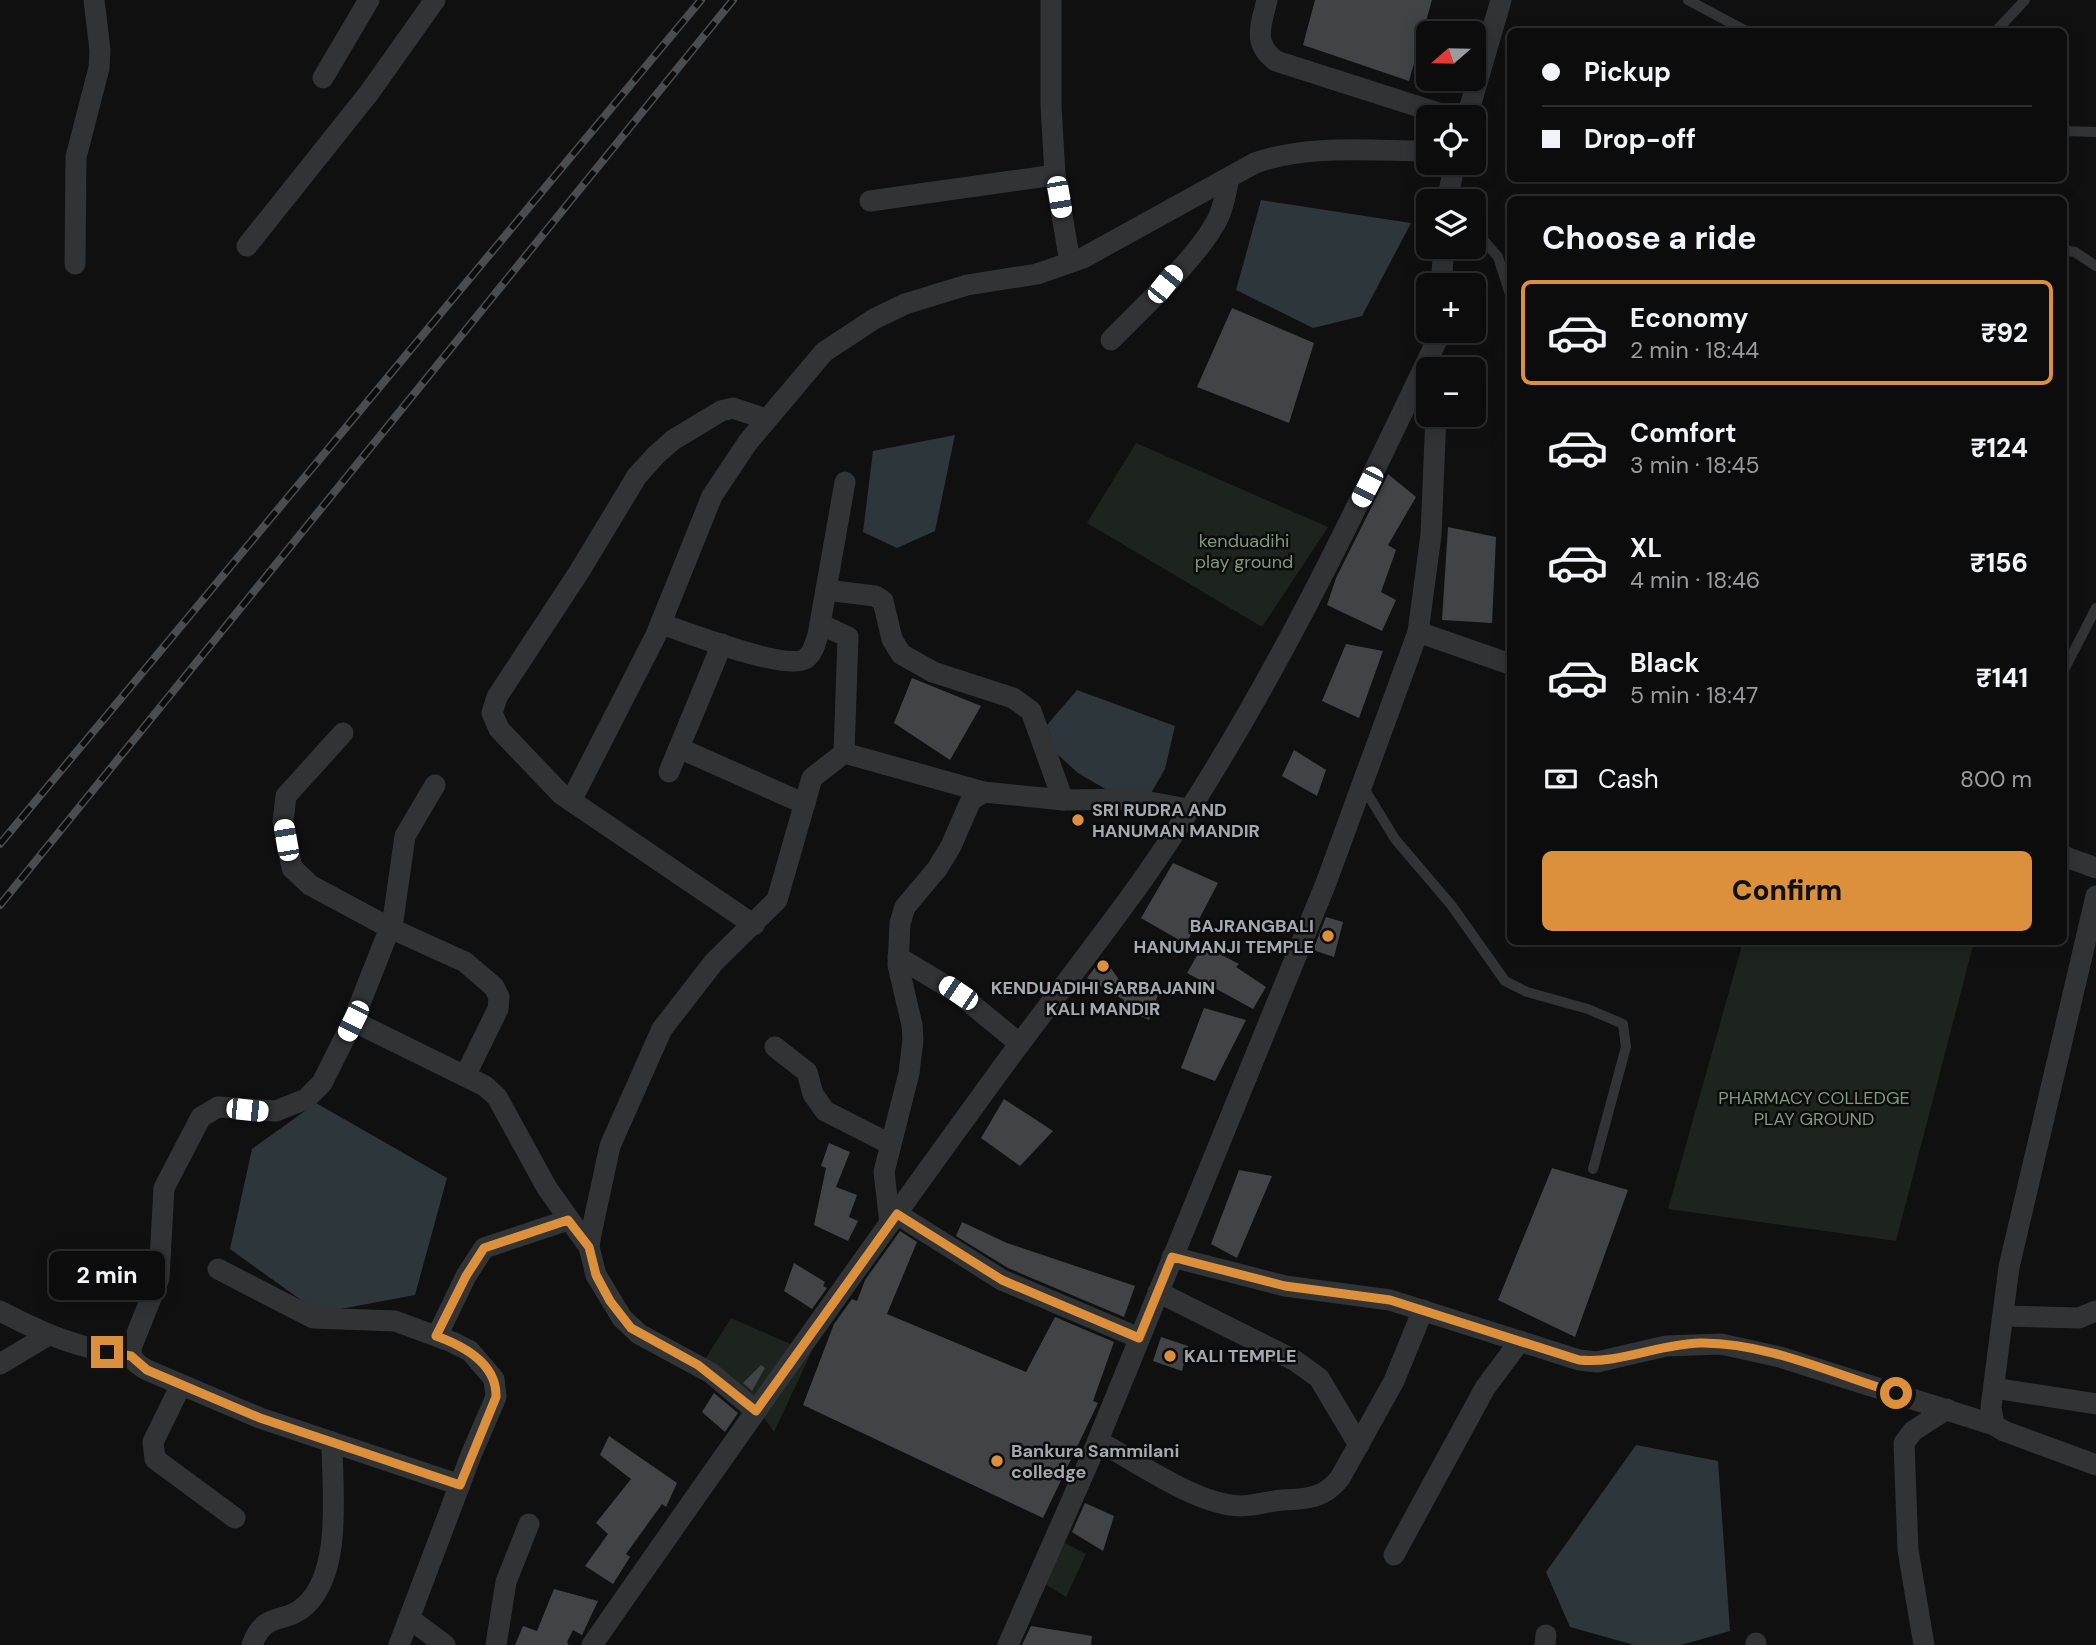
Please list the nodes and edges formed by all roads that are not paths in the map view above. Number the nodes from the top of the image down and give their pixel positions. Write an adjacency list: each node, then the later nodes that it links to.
1 (94, 0): 24 (street)
2 (369, 0): 11 (street)
3 (435, 0): 21 (street)
4 (1052, 0): 17 (street)
5 (1267, 0): 13 (street)
6 (1501, 0): 12 (street)
7 (1688, 0): 9 (lane)
8 (2025, 0): 10 (lane)
9 (1740, 28)
10 (1999, 28)
11 (323, 78)
12 (1470, 105)
13 (1416, 106)
14 (2067, 131): 15 (lane)
15 (2096, 132)
16 (1416, 150): 18 (street)
17 (1055, 175): 19 (street); 23 (street)
18 (1229, 179): 23 (street); 27 (street)
19 (870, 201)
20 (1486, 243): 26 (lane)
21 (247, 246)
22 (2067, 251): 25 (lane)
23 (1070, 262): 29 (street)
24 (75, 264)
25 (2096, 265)
26 (1507, 284)
27 (1111, 340)
28 (1434, 343): 50 (street)
29 (766, 419): 34 (street); 48 (street)
30 (1436, 427): 36 (street)
31 (845, 482): 32 (street)
32 (826, 590): 35 (street); 47 (street)
33 (2096, 608): 39 (lane)
34 (661, 624): 37 (street); 48 (street)
35 (820, 624): 37 (street); 42 (street)
36 (1418, 632): 38 (street); 45 (street)
37 (722, 644): 41 (street)
38 (1507, 663)
39 (2067, 664)
40 (343, 733): 55 (street)
41 (679, 748): 43 (street); 49 (street)
42 (844, 753): 46 (street); 49 (street)
43 (669, 772)
44 (435, 785): 55 (street)
45 (1362, 785): 62 (lane); 66 (street)
46 (984, 792): 47 (street); 56 (street)
47 (1063, 800): 50 (street)
48 (571, 801): 54 (street)
49 (805, 804): 54 (street)
50 (1188, 809): 58 (street)
51 (2067, 857): 52 (street)
52 (2096, 868)
53 (2096, 897): 72 (street)
54 (754, 925): 65 (street)
55 (390, 928): 57 (street); 60 (street)
56 (898, 957): 58 (street); 61 (street)
57 (353, 1021): 60 (street); 77 (street)
58 (1020, 1044): 63 (street)
59 (775, 1047): 61 (street)
60 (465, 1076): 64 (street)
61 (890, 1143): 63 (street)
62 (1593, 1169)
63 (893, 1219): 75 (street); 83 (street)
64 (568, 1220): 65 (street); 74 (street)
65 (589, 1247): 83 (street)
66 (1172, 1257): 68 (street); 69 (street)
67 (218, 1269): 74 (street)
68 (1158, 1292): 75 (street); 87 (street)
69 (1423, 1310): 76 (street); 87 (street)
70 (0, 1311): 73 (street)
71 (2096, 1311): 72 (street)
72 (2003, 1316): 80 (street)
73 (47, 1336): 77 (street); 78 (street)
74 (436, 1336): 89 (street)
75 (1139, 1338): 85 (street)
76 (1520, 1341): 82 (street); 92 (street)
77 (131, 1356): 79 (street)
78 (0, 1364)
79 (181, 1385): 86 (street); 90 (street)
80 (1994, 1388): 81 (street); 84 (street)
81 (2096, 1404)
82 (1947, 1409): 84 (street); 100 (street)
83 (756, 1411): 98 (street)
84 (1994, 1425): 88 (street)
85 (1098, 1441): 87 (street); 99 (street)
86 (332, 1442): 89 (street); 94 (street)
87 (1359, 1445)
88 (2096, 1465)
89 (460, 1485): 93 (street)
90 (235, 1518)
91 (529, 1524): 97 (street)
92 (1394, 1555)
93 (410, 1619): 95 (street); 96 (street)
94 (252, 1645)
95 (399, 1645)
96 (445, 1645)
97 (496, 1645)
98 (592, 1645)
99 (1008, 1645)
100 (1924, 1645)

